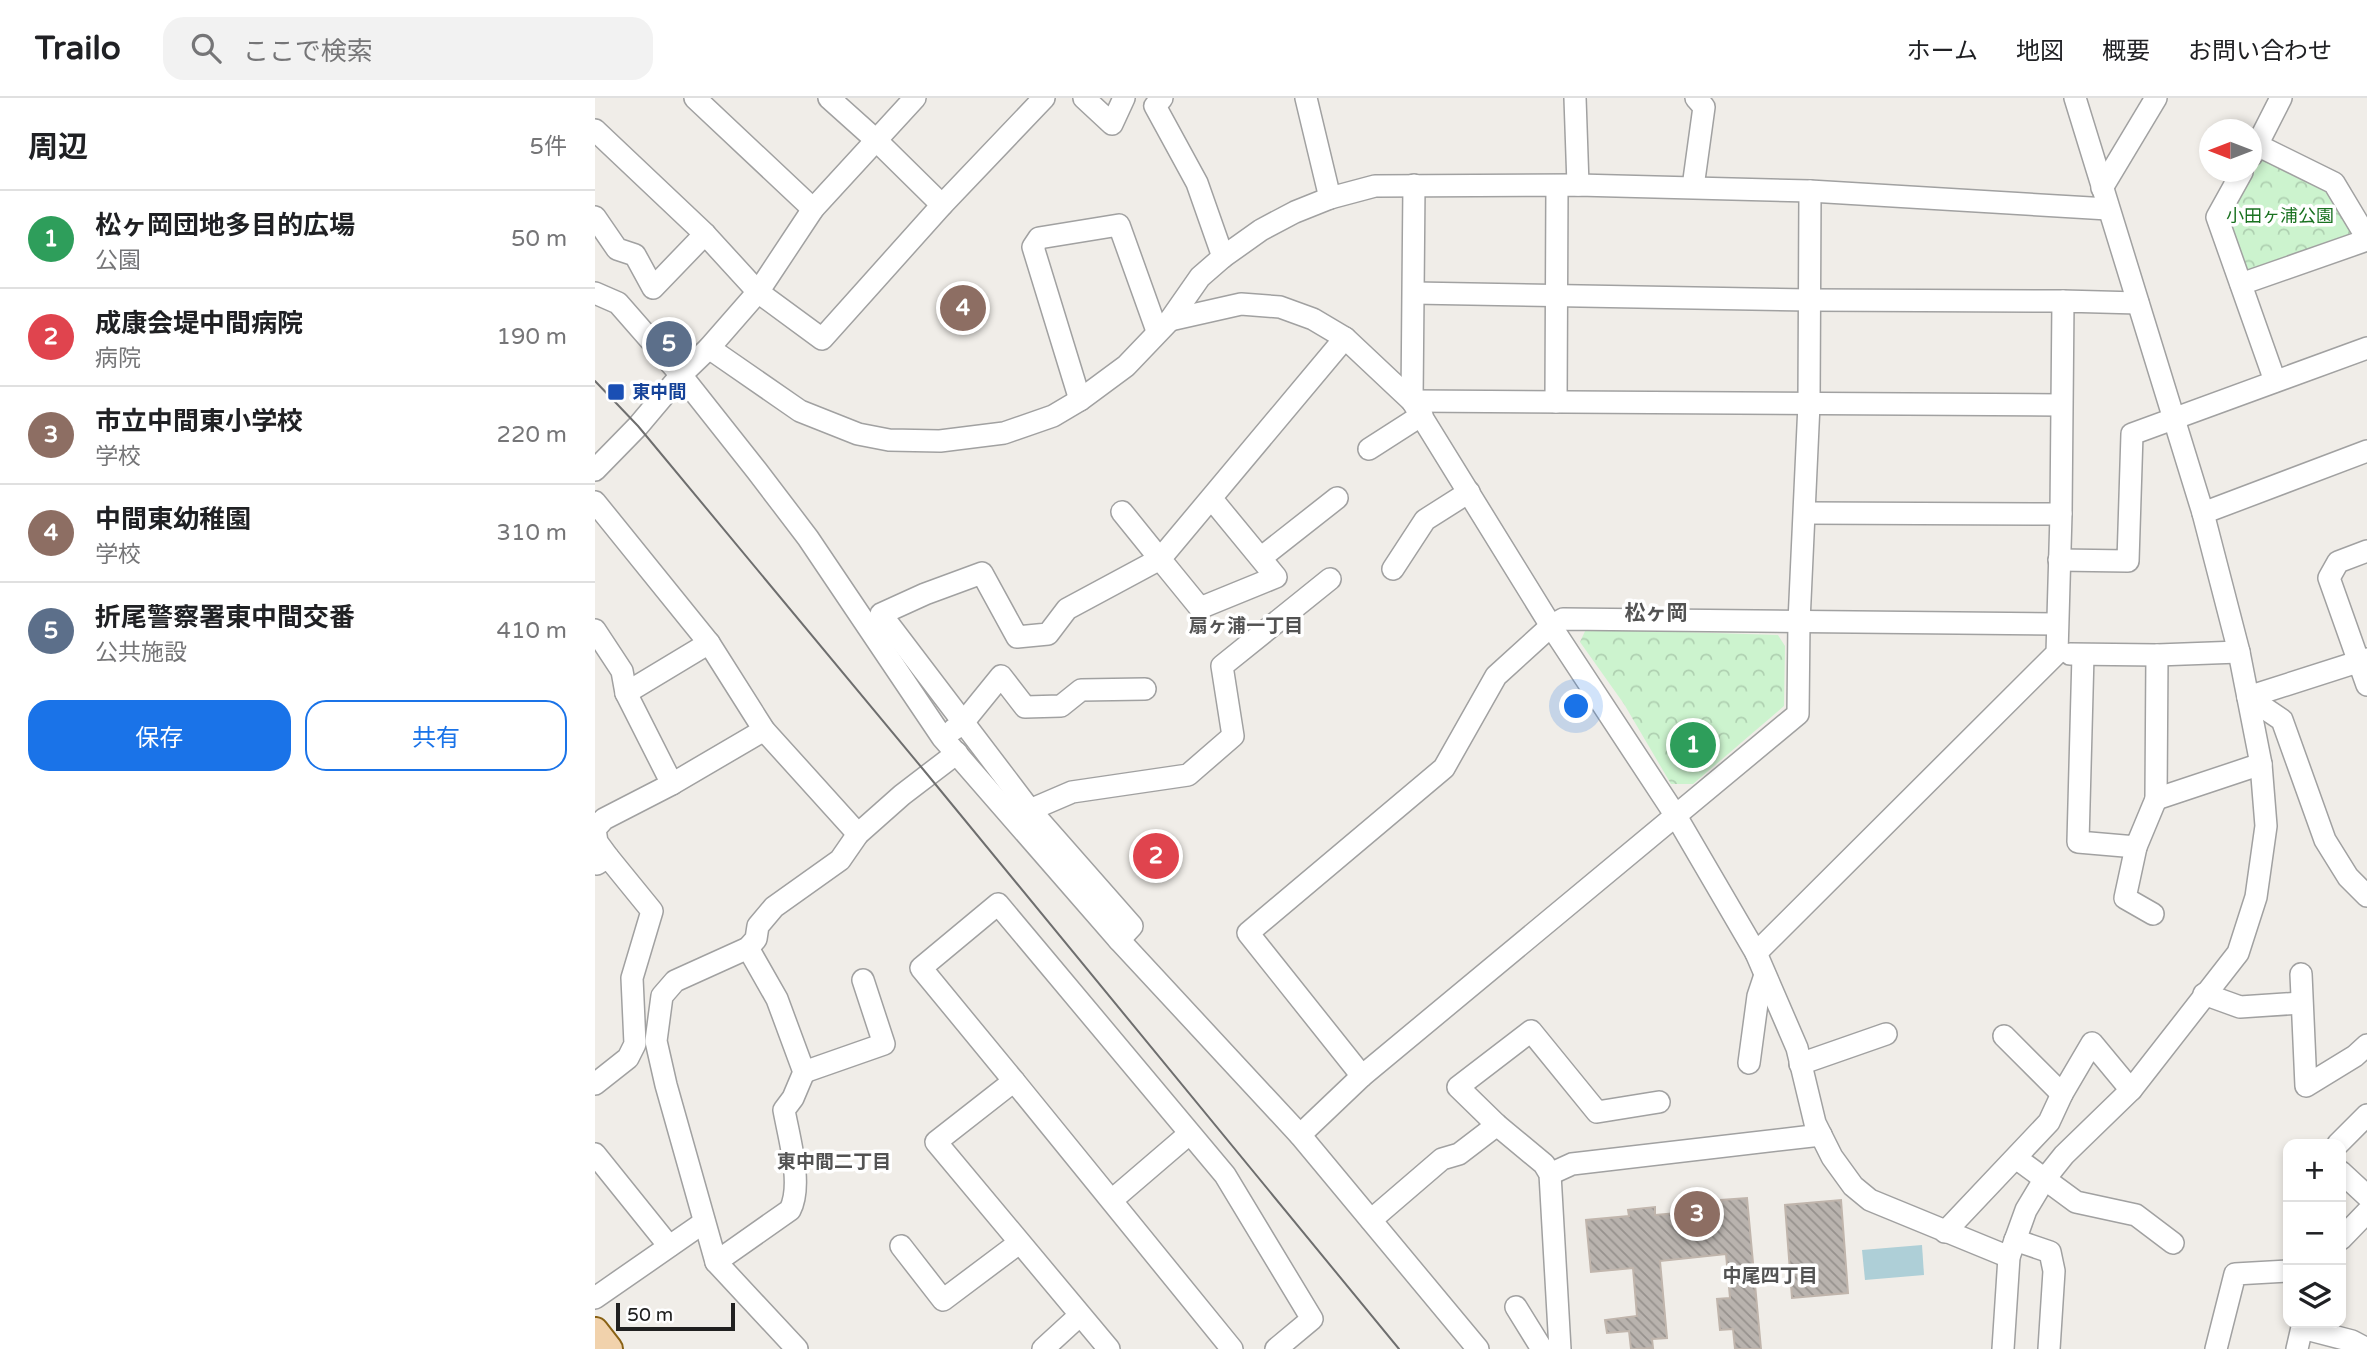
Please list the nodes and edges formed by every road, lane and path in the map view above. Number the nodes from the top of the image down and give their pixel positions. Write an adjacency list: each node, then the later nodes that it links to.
1 (695, 98): 26 (street)
2 (829, 98): 16 (street)
3 (915, 98): 16 (street)
4 (1044, 98): 25 (street)
5 (1084, 98): 6 (street)
6 (1124, 98)
7 (1162, 98): 31 (street)
8 (1575, 98): 20 (street)
9 (1696, 98): 21 (street)
10 (2075, 98): 22 (street)
11 (2157, 98): 22 (street)
12 (2281, 98): 15 (street)
13 (1310, 99): 24 (street)
14 (595, 130): 29 (street)
15 (2262, 135)
16 (877, 141): 25 (street); 26 (street)
17 (2262, 153): 30 (street)
18 (2236, 182): 32 (street)
19 (1414, 185): 20 (street); 24 (street); 35 (street)
20 (1567, 186): 21 (street); 36 (street)
21 (1693, 187): 23 (street)
22 (2102, 188): 27 (street)
23 (1810, 191): 27 (street); 37 (street)
24 (1330, 198): 31 (street)
25 (942, 205): 33 (street)
26 (813, 209): 33 (street)
27 (2108, 209): 39 (street)
28 (595, 217): 29 (street)
29 (705, 234): 33 (street)
30 (2367, 239): 32 (street)
31 (1223, 257): 40 (street)
32 (2241, 284): 45 (street)
33 (758, 292): 42 (street)
34 (595, 293): 44 (street)
35 (1414, 293): 36 (street); 50 (street)
36 (1557, 295): 37 (street); 47 (street)
37 (1809, 300): 38 (street); 48 (street)
38 (2063, 301): 39 (street); 49 (street)
39 (2138, 303): 51 (street)
40 (1163, 326): 41 (street); 46 (street); 46 (street)
41 (1345, 338): 50 (street); 56 (street)
42 (709, 348): 44 (street); 46 (street)
43 (2367, 348): 45 (street)
44 (681, 375): 54 (street); 85 (street)
45 (2275, 381): 51 (street)
46 (1080, 400)
47 (1556, 402): 48 (street); 50 (street)
48 (1809, 404): 49 (street); 60 (street)
49 (2061, 405): 62 (street)
50 (1417, 408): 52 (street); 55 (street)
51 (2173, 419): 61 (street); 66 (street)
52 (1369, 449)
53 (2367, 451): 61 (street)
54 (595, 469)
55 (1469, 492): 67 (street); 71 (street)
56 (1211, 498): 64 (street); 65 (street)
57 (1337, 498): 64 (street)
58 (596, 507): 73 (street)
59 (1122, 512): 65 (street)
60 (1806, 513): 62 (street); 69 (street)
61 (2203, 513): 74 (street)
62 (2061, 514): 66 (street)
63 (2367, 551): 78 (street)
64 (1262, 557): 65 (street)
65 (1160, 559): 83 (street)
66 (2059, 560): 70 (street)
67 (1393, 569)
68 (1330, 579): 90 (street)
69 (1800, 622): 70 (street); 71 (street); 91 (street)
70 (2056, 624): 75 (street)
71 (1551, 626): 91 (street); 113 (street)
72 (595, 630): 81 (street)
73 (709, 643): 81 (street); 84 (street)
74 (2239, 652): 77 (street); 82 (street)
75 (2057, 653): 76 (street); 99 (street)
76 (2083, 654): 77 (street); 93 (street)
77 (2157, 655): 89 (street)
78 (2363, 661): 79 (street); 82 (street)
79 (2367, 685)
80 (1145, 690): 83 (street)
81 (626, 693): 88 (street)
82 (2248, 697): 87 (street); 95 (street)
83 (962, 724): 85 (street); 90 (street)
84 (764, 730): 88 (street); 92 (street)
85 (942, 737): 86 (street)
86 (957, 753): 92 (street); 97 (street)
87 (2261, 764): 89 (street); 103 (street)
88 (672, 784): 94 (street)
89 (2156, 799): 93 (street)
90 (1030, 810): 97 (street)
91 (1676, 816): 99 (street); 113 (street)
92 (858, 834): 98 (street)
93 (2136, 847): 96 (street)
94 (601, 861): 108 (street)
95 (2367, 896)
96 (2153, 914)
97 (1119, 940): 122 (street)
98 (748, 948): 107 (street); 112 (street)
99 (1756, 953): 101 (street)
100 (2301, 974): 104 (street)
101 (1765, 975): 110 (street); 111 (street)
102 (863, 980): 112 (street)
103 (2204, 994): 104 (street); 116 (street)
104 (2301, 1003): 109 (street)
105 (1886, 1034): 111 (street)
106 (2004, 1036): 117 (street)
107 (656, 1041): 108 (street); 134 (street)
108 (635, 1044): 115 (street)
109 (2367, 1045)
110 (1749, 1063)
111 (1800, 1064): 123 (street)
112 (804, 1072): 142 (street)
113 (1362, 1076): 122 (street)
114 (1014, 1081): 121 (street); 131 (street); 137 (street)
115 (595, 1084)
116 (2131, 1090): 117 (street); 129 (street)
117 (2062, 1094): 126 (street)
118 (1659, 1102): 120 (street)
119 (2367, 1115): 124 (street)
120 (1497, 1125): 127 (street); 133 (street)
121 (1189, 1133): 131 (street); 155 (street)
122 (1300, 1135): 133 (street)
123 (1821, 1135): 127 (street); 135 (street)
124 (2343, 1139)
125 (595, 1154): 139 (street)
126 (2016, 1158): 129 (street); 135 (street)
127 (1550, 1174): 158 (street)
128 (2346, 1177): 130 (street)
129 (2044, 1180): 138 (street); 141 (street)
130 (2367, 1196)
131 (1112, 1200): 154 (street)
132 (2367, 1212): 136 (street)
133 (1371, 1220): 156 (street)
134 (703, 1223): 139 (street); 142 (street)
135 (1945, 1232): 141 (street)
136 (2346, 1234)
137 (1019, 1243): 140 (street); 146 (street)
138 (2173, 1243)
139 (669, 1245): 144 (street)
140 (901, 1246)
141 (2012, 1249): 159 (street); 160 (street)
142 (716, 1262): 151 (street)
143 (2283, 1271): 161 (street)
144 (595, 1298)
145 (1516, 1307): 157 (street)
146 (1079, 1316): 152 (street); 153 (street)
147 (2301, 1328): 162 (street)
148 (2312, 1328): 163 (street)
149 (595, 1331): 150 (main road)
150 (609, 1349)
151 (797, 1349)
152 (1043, 1349)
153 (1109, 1349)
154 (1232, 1349)
155 (1276, 1349)
156 (1478, 1349)
157 (1542, 1349)
158 (1560, 1349)
159 (2003, 1349)
160 (2049, 1349)
161 (2216, 1349)
162 (2297, 1349)
163 (2367, 1349)

